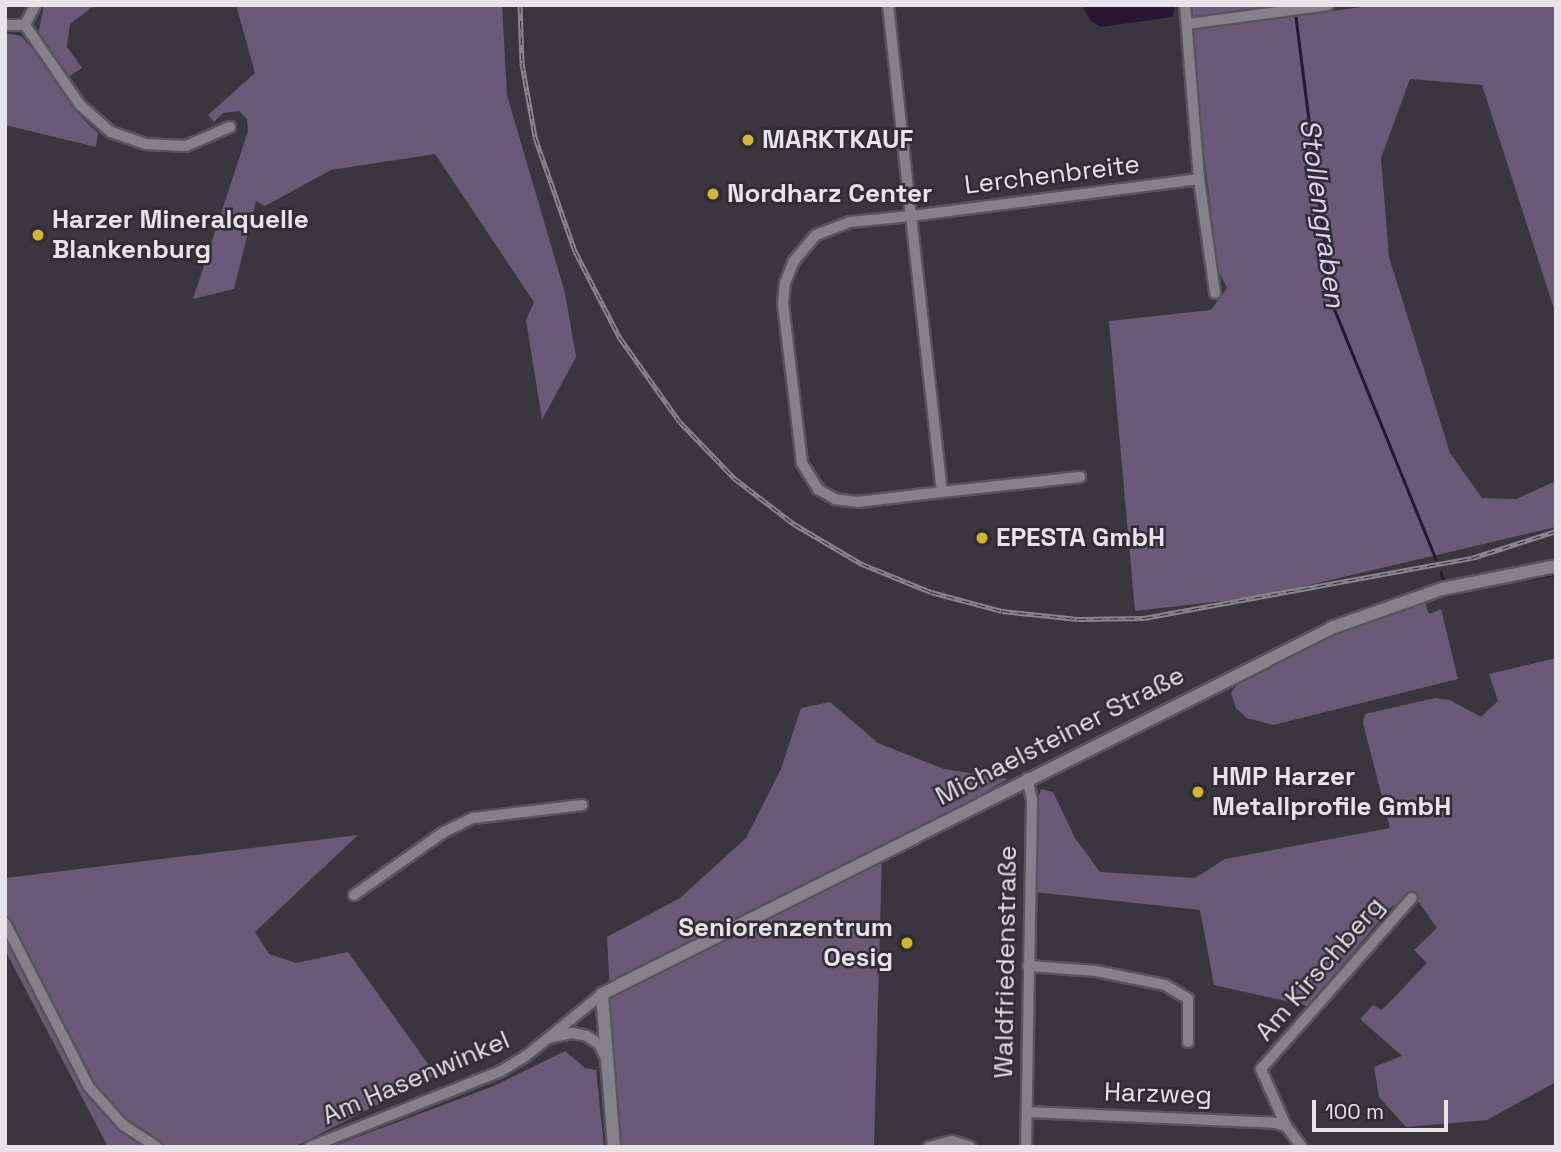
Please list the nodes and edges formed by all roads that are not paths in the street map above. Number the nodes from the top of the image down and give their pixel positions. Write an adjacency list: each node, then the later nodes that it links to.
1 (35, 5): 7 (street)
2 (888, 5): 10 (street)
3 (1185, 5): 5 (street)
4 (1328, 5): 5 (street)
5 (1188, 24): 9 (street)
6 (5, 25): 7 (street)
7 (25, 25): 8 (street)
8 (230, 127)
9 (1199, 179): 10 (street, Lerchenbreite); 11 (street)
10 (911, 216): 13 (street); 13 (street, Lerchenbreite)
11 (1215, 293)
12 (1080, 477): 13 (street, Lerchenbreite)
13 (942, 492)
14 (1556, 566): 15 (street, Michaelsteiner Straße)
15 (1027, 779): 20 (street, Waldfriedenstraße); 21 (street, Michaelsteiner Straße)
16 (582, 805): 17 (street)
17 (354, 895)
18 (1412, 898): 26 (street, Am Kirschberg)
19 (5, 923): 27 (street)
20 (1028, 966): 23 (street); 25 (street, Waldfriedenstraße)
21 (602, 994): 22 (street, Am Hasenwinkel); 24 (street)
22 (548, 1039): 24 (street); 28 (street, Am Hasenwinkel)
23 (1188, 1042)
24 (605, 1057): 29 (street)
25 (1027, 1112): 26 (street, Harzweg); 32 (street, Waldfriedenstraße)
26 (1286, 1126): 33 (street)
27 (157, 1147)
28 (310, 1147)
29 (614, 1147)
30 (929, 1147): 31 (street)
31 (970, 1147)
32 (1027, 1147)
33 (1302, 1147)

